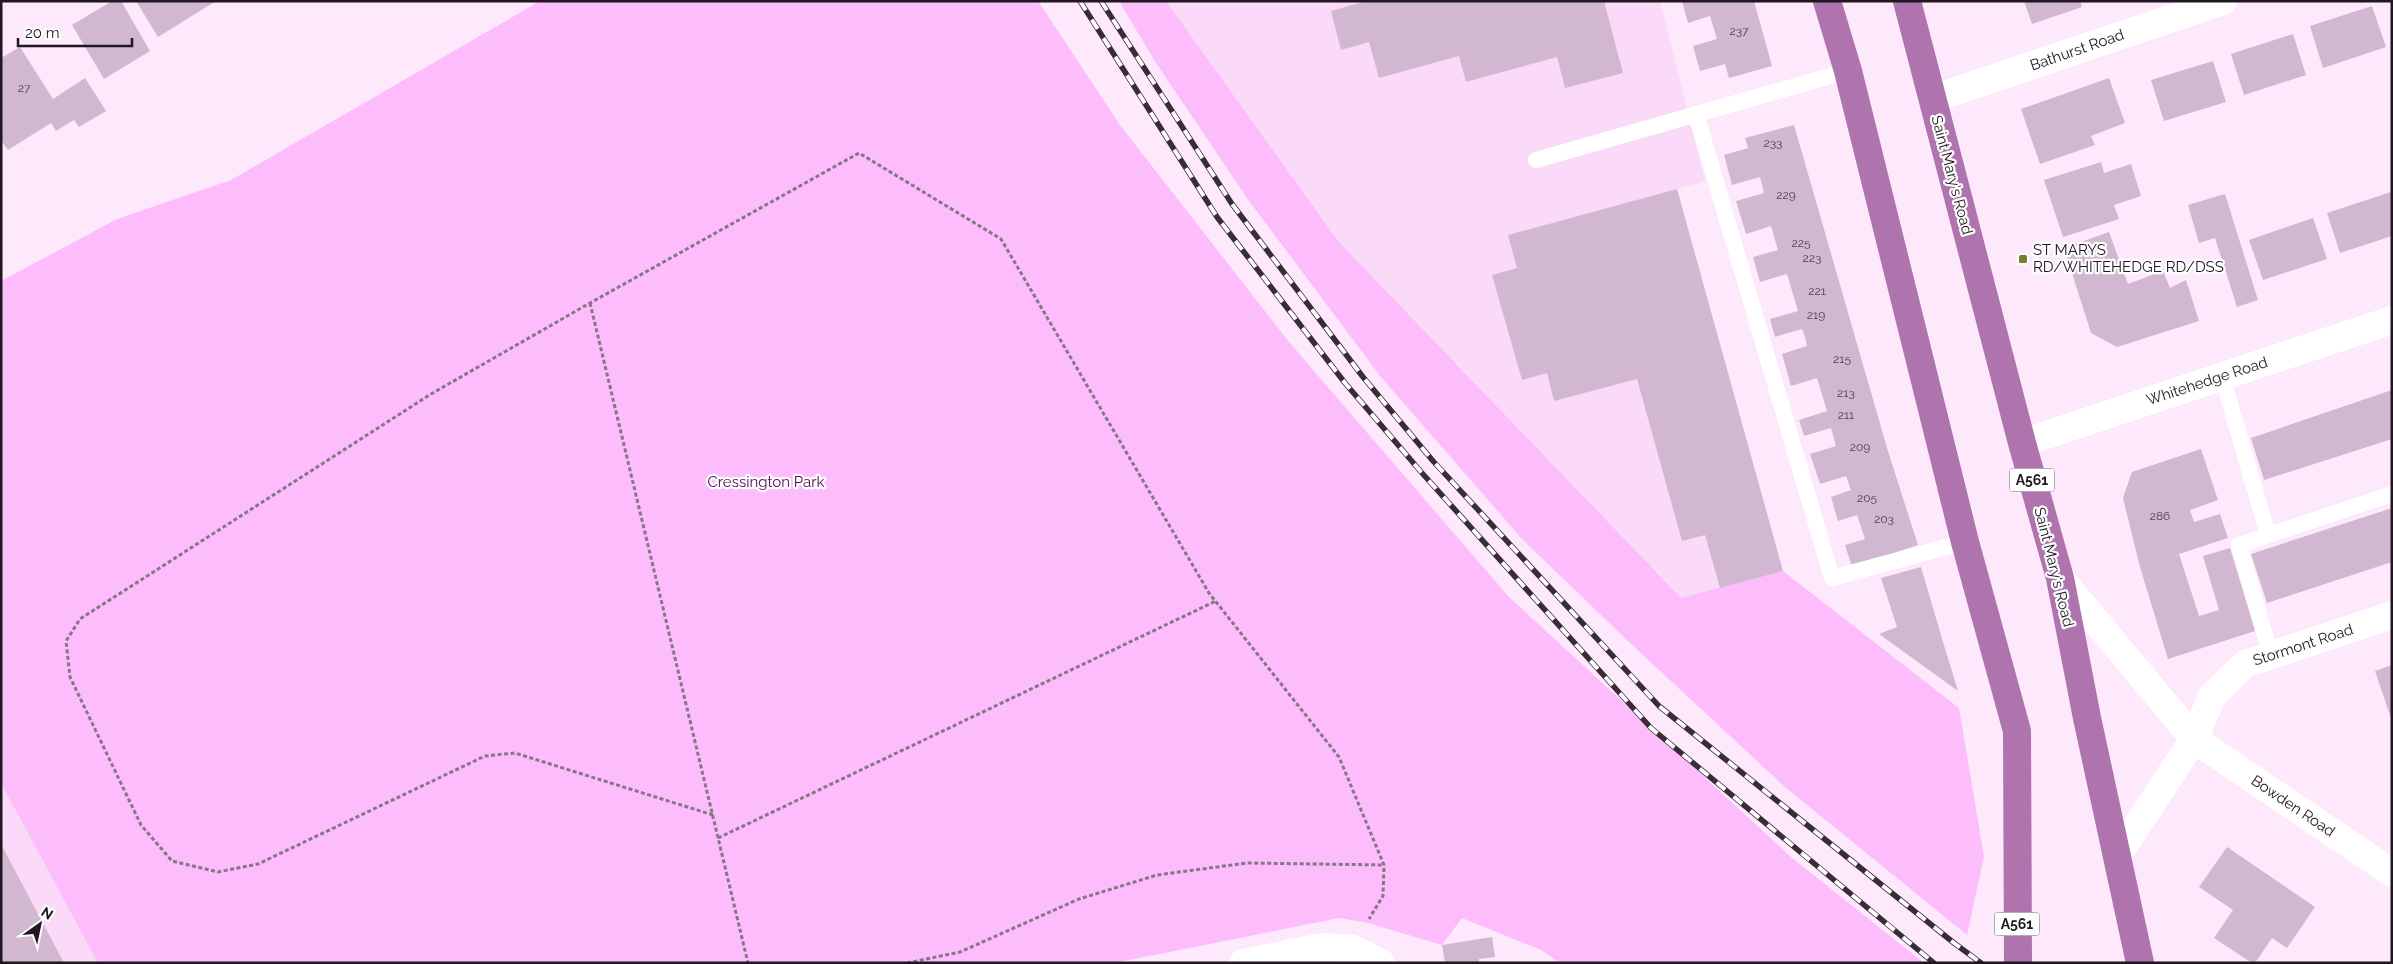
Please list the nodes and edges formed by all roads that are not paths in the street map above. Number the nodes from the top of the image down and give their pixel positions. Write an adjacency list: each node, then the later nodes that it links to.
1 (1827, 1): 4 (highway, A561)
2 (1907, 1): 5 (highway, Saint Mary's Road / A561)
3 (2222, 1): 5 (street, Bathurst Road)
4 (1848, 71): 6 (lane); 13 (highway, A561)
5 (1932, 99): 10 (highway, Saint Mary's Road / A561)
6 (1696, 114): 7 (lane); 13 (lane)
7 (1536, 160)
8 (2392, 320): 9 (street, Whitehedge Road)
9 (2222, 376): 10 (street, Whitehedge Road); 12 (lane)
10 (2022, 443): 14 (highway, Saint Mary's Road / A561)
11 (2392, 494): 12 (lane)
12 (2268, 536): 16 (lane)
13 (1966, 542): 22 (highway, A561)
14 (2060, 578): 17 (street, Bowden Road); 18 (highway, Saint Mary's Road / A561)
15 (2392, 615): 16 (street, Stormont Road)
16 (2271, 656): 17 (street, Stormont Road)
17 (2194, 739): 18 (street); 19 (street, Bowden Road)
18 (2117, 856): 23 (highway, Saint Mary's Road / A561)
19 (2392, 873)
20 (1242, 963): 21 (street)
21 (1381, 963)
22 (2018, 963)
23 (2140, 963)

